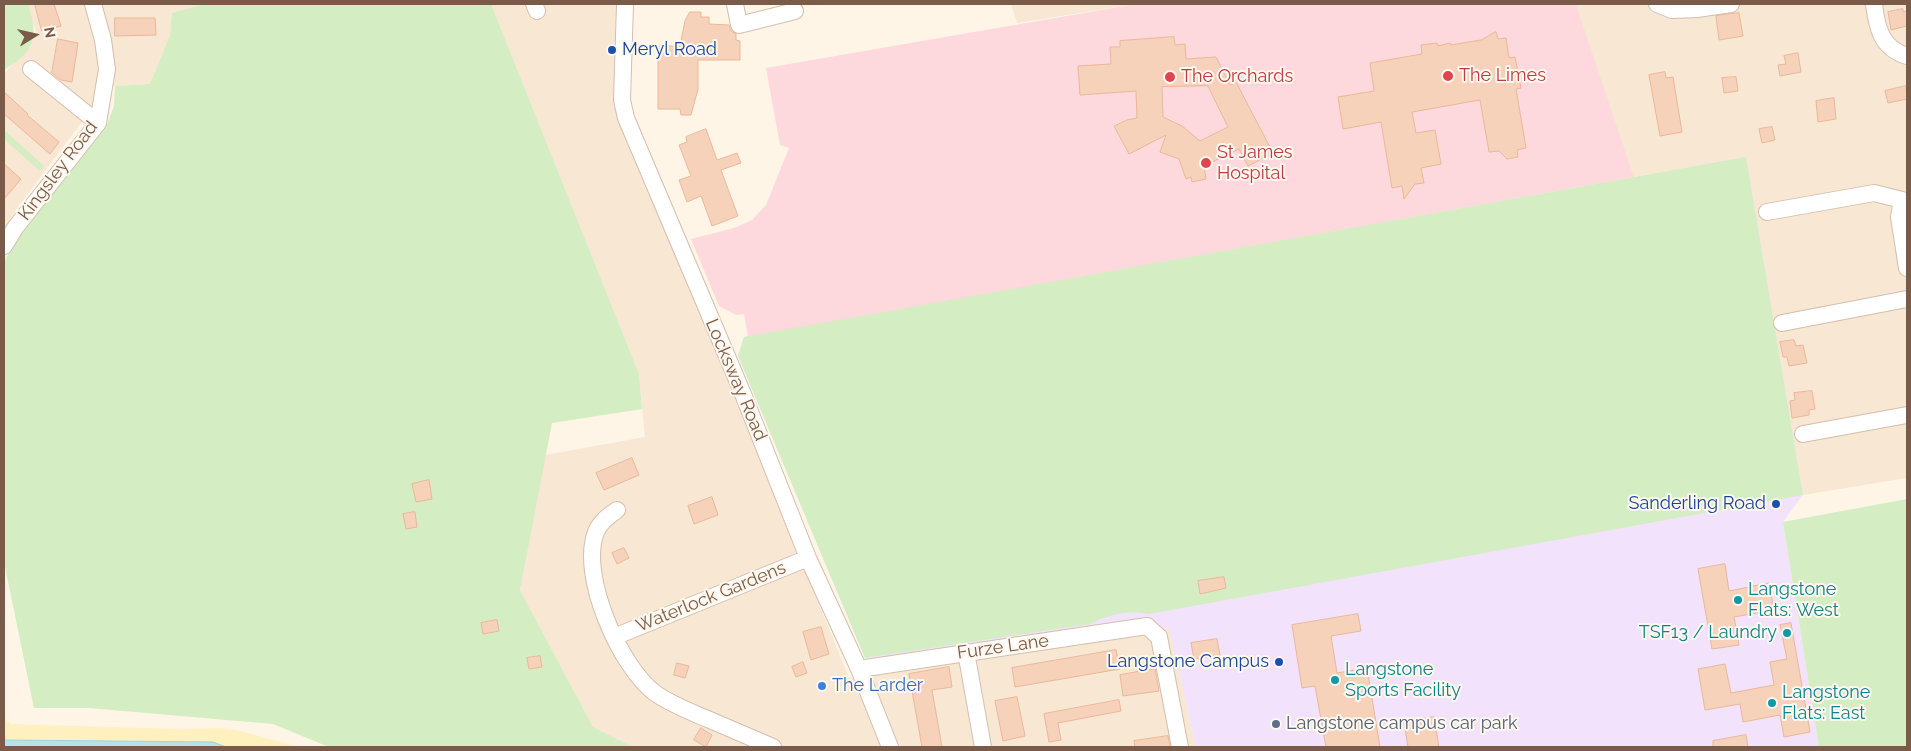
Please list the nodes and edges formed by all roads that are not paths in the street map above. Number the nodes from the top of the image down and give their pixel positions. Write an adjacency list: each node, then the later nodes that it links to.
1 (93, 4): 10 (street, Kingsley Road)
2 (625, 4): 21 (street, Locksway Road)
3 (735, 4): 7 (street)
4 (1658, 4): 5 (street)
5 (1732, 4)
6 (1874, 4): 8 (street)
7 (795, 11)
8 (1907, 56)
9 (32, 69): 10 (street)
10 (98, 123): 13 (street, Kingsley Road)
11 (1905, 197): 12 (street); 15 (street)
12 (1767, 212)
13 (9, 224): 14 (street, Kingsley Road)
14 (4, 246)
15 (1907, 268)
16 (1907, 299): 17 (street)
17 (1782, 323)
18 (1907, 415): 19 (street)
19 (1803, 434)
20 (617, 510): 22 (street)
21 (808, 558): 22 (street, Waterlock Gardens); 24 (street, Locksway Road)
22 (614, 637): 25 (street)
23 (966, 652): 24 (street, Furze Lane); 27 (street); 28 (street, Furze Lane)
24 (859, 669): 26 (street, Locksway Road)
25 (773, 747)
26 (890, 747)
27 (984, 747)
28 (1180, 747)

